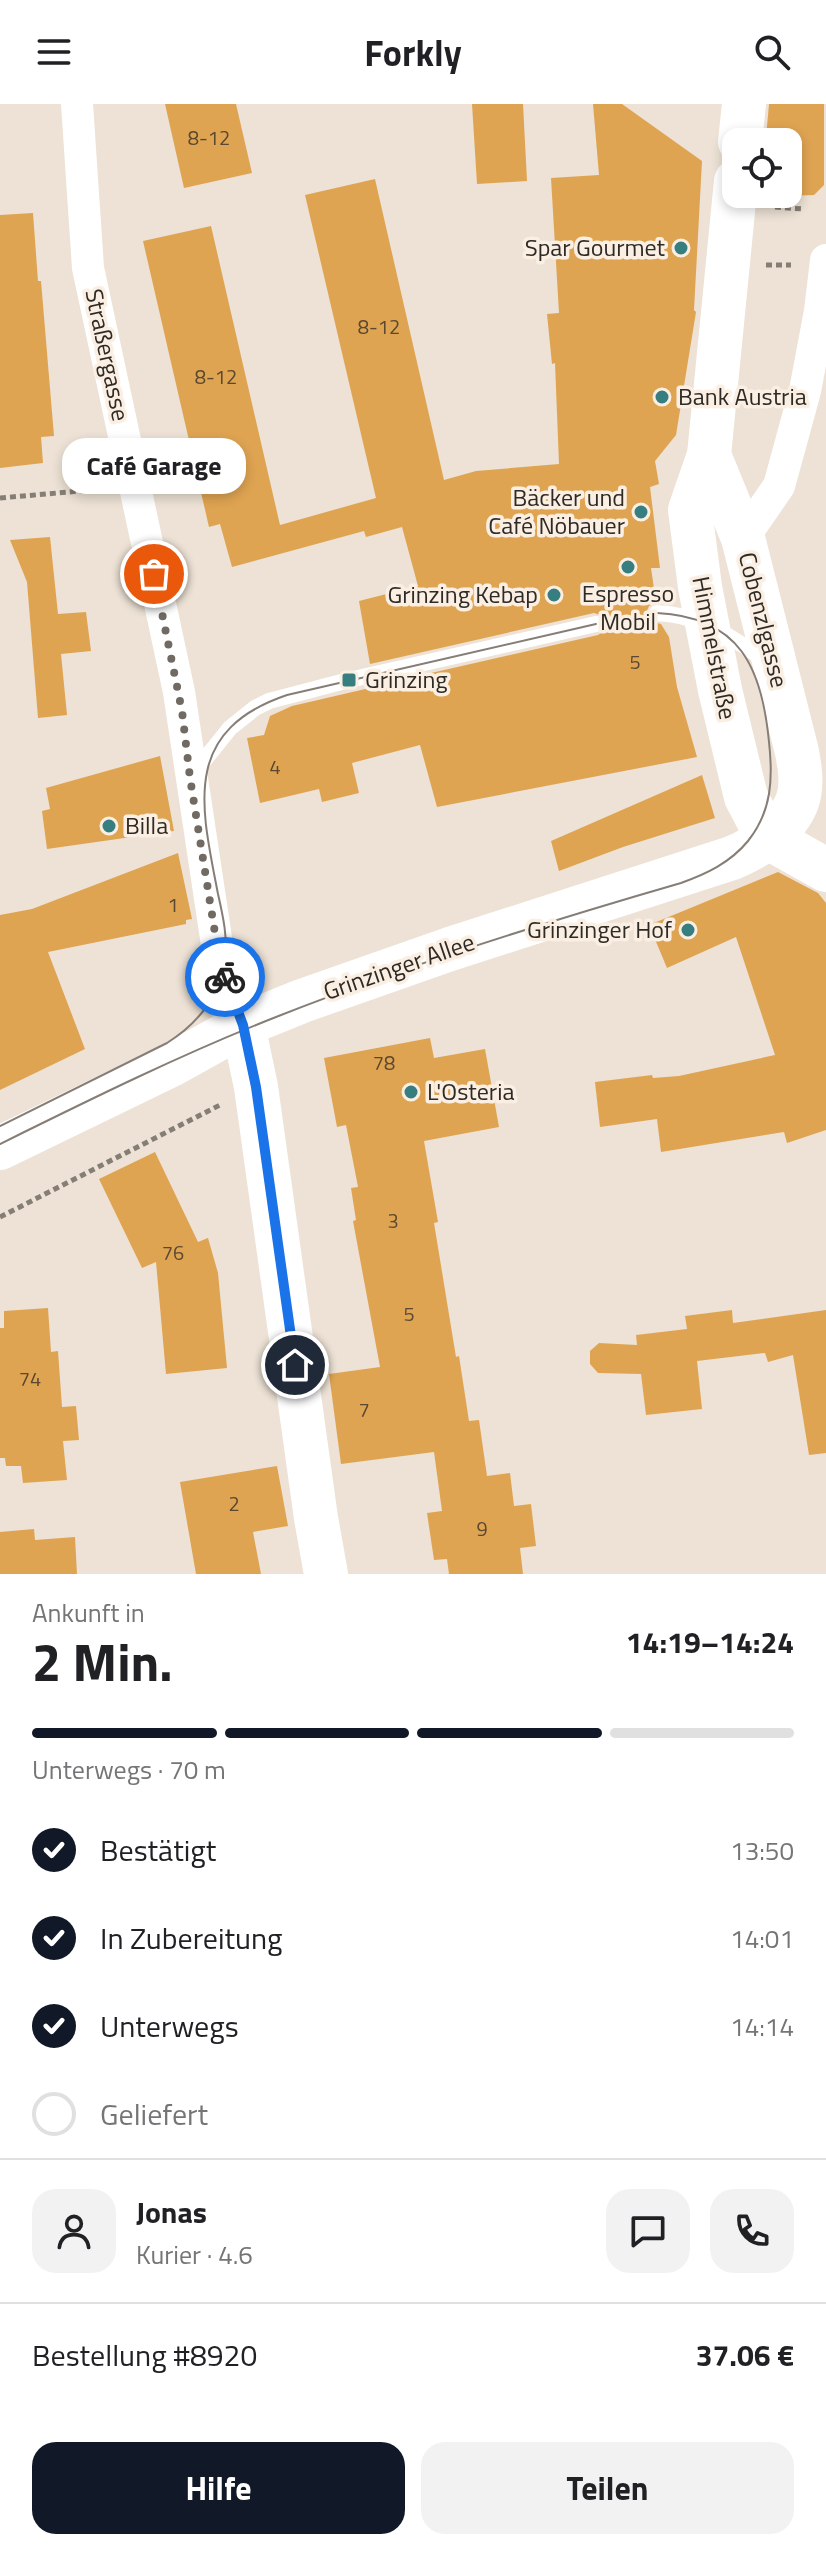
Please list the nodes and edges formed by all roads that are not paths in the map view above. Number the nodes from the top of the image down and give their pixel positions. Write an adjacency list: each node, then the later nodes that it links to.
1 (77, 104): 12 (street, Straßergasse)
2 (744, 104): 3 (street)
3 (741, 128)
4 (733, 208): 6 (street, Himmelstraße)
5 (826, 260): 7 (street, Cobenzlgasse)
6 (709, 455): 7 (street, Himmelstraße); 9 (street, Himmelstraße)
7 (743, 538): 11 (street, Cobenzlgasse)
8 (657, 613): 9 (lane)
9 (707, 623): 11 (lane); 14 (street, Himmelstraße)
10 (596, 624): 12 (lane)
11 (775, 665): 13 (street, Cobenzlgasse)
12 (190, 778): 16 (street, Straßergasse)
13 (812, 806): 14 (street, Grinzinger Allee)
14 (767, 837): 15 (street); 16 (street, Grinzinger Allee)
15 (826, 870)
16 (243, 1025): 17 (street, Grinzinger Allee); 18 (street)
17 (0, 1148)
18 (326, 1574)

